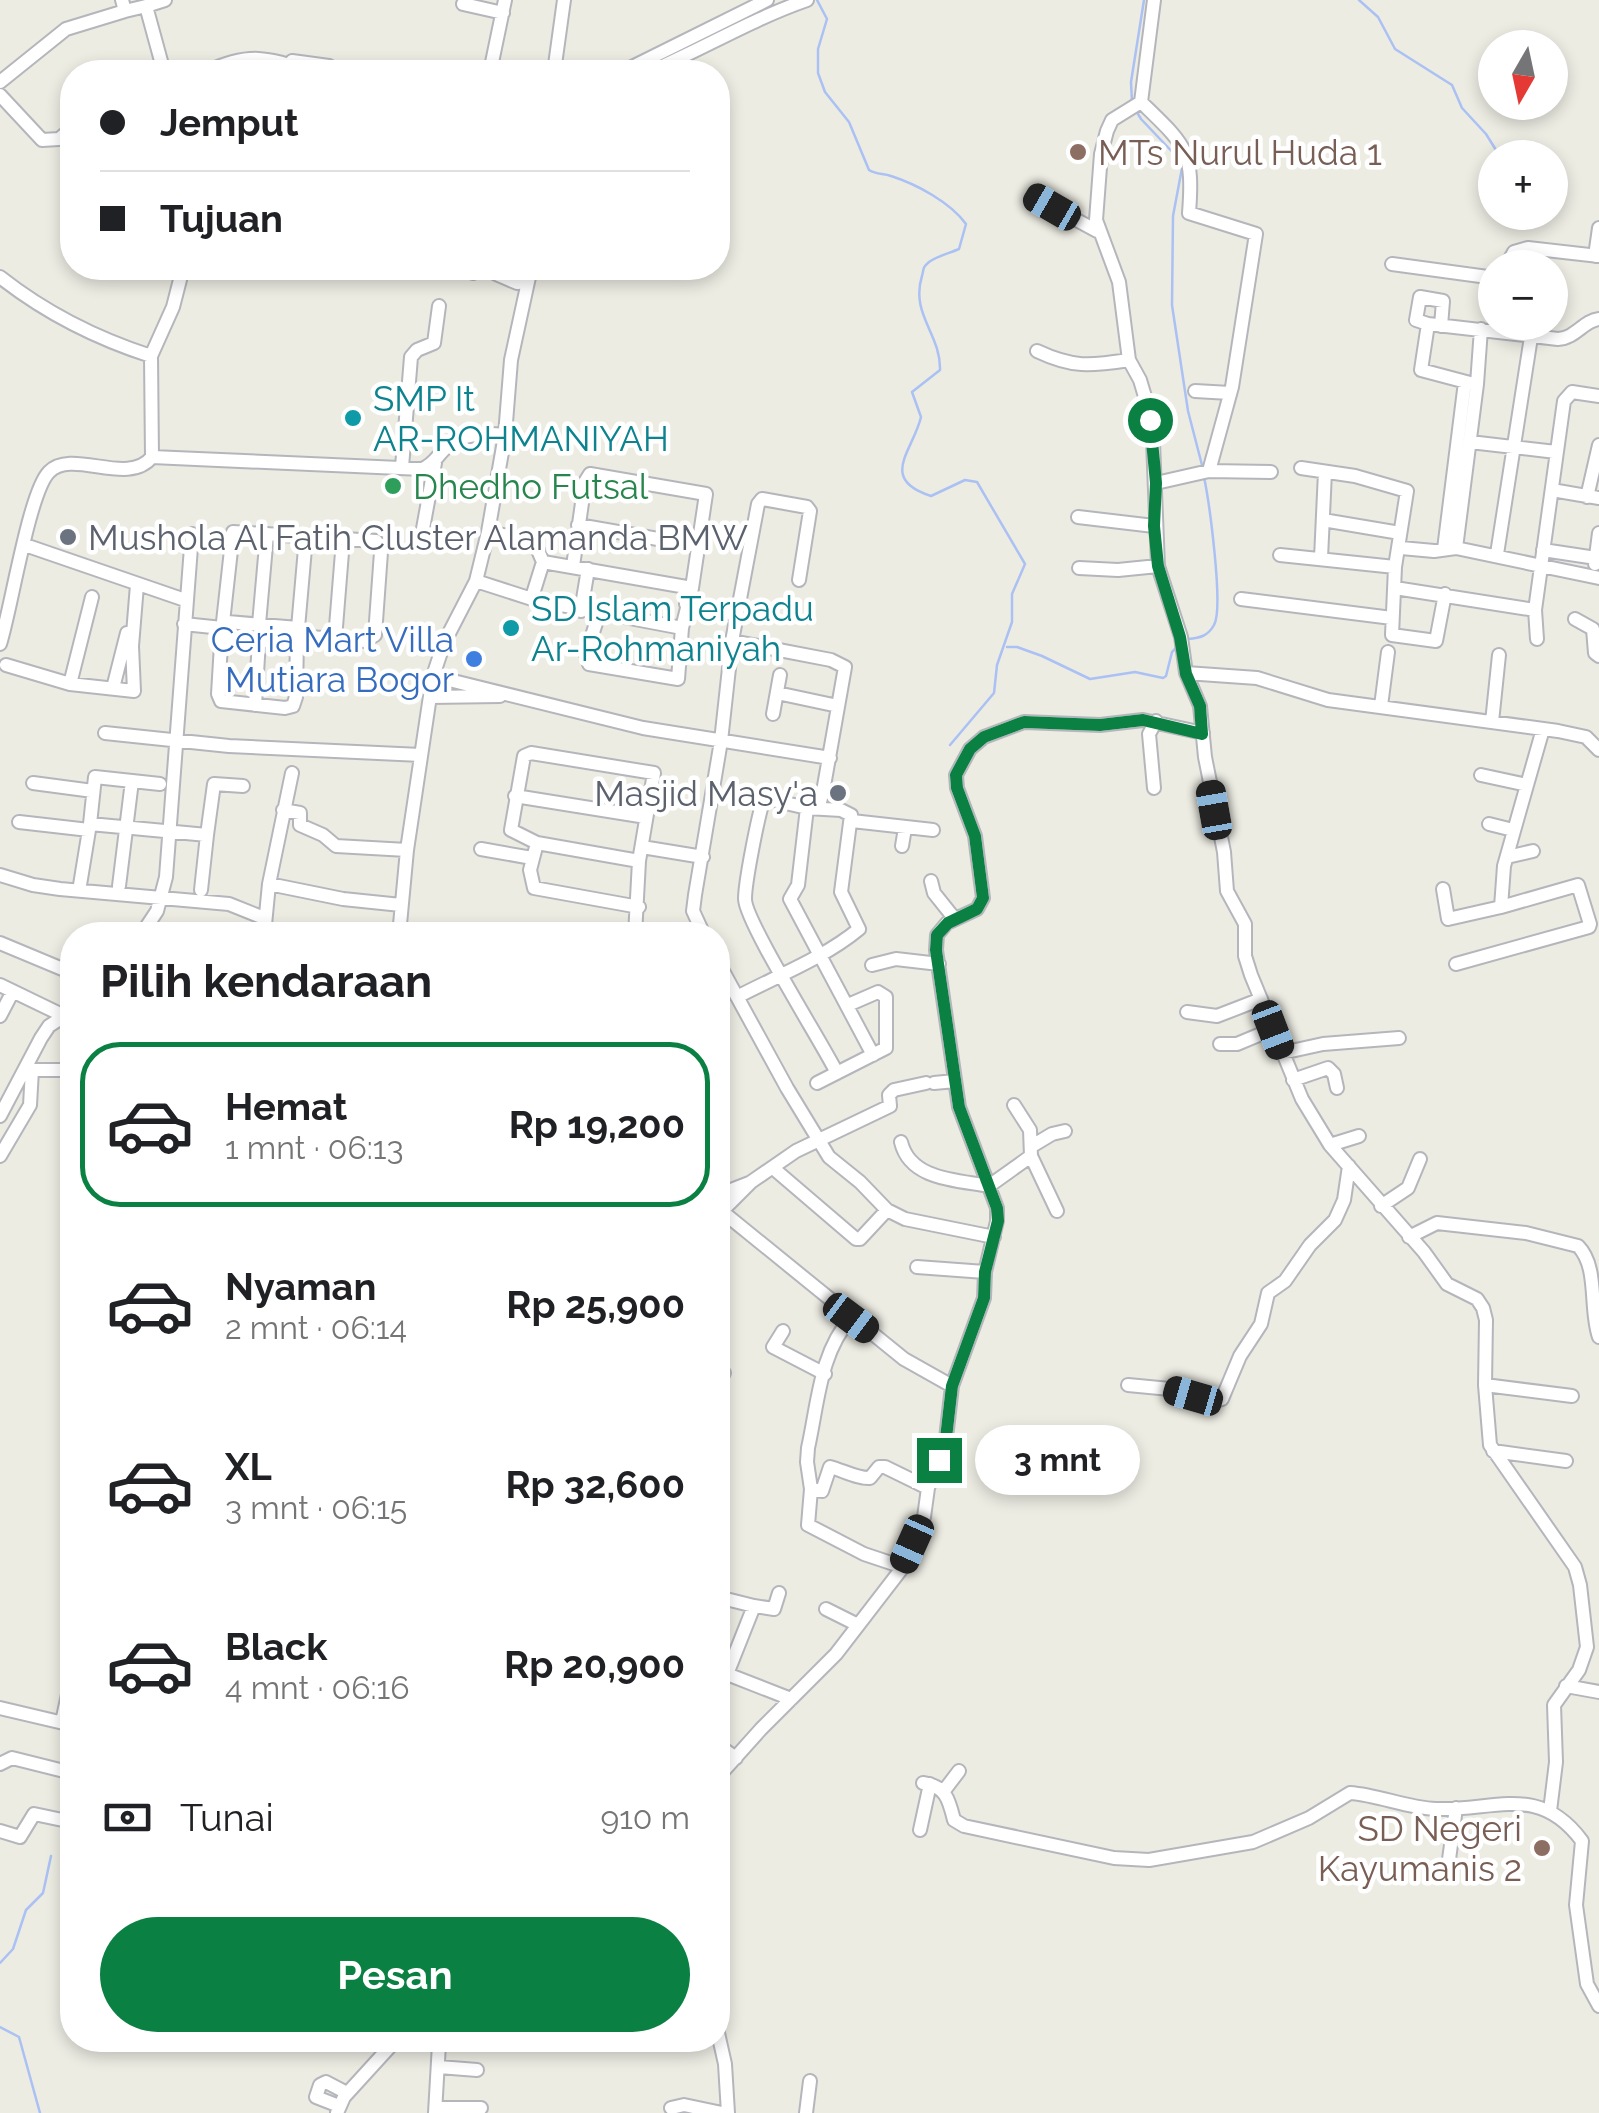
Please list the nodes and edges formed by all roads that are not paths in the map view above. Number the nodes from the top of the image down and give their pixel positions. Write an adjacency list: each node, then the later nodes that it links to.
1 (165, 0): 8 (street)
2 (564, 0): 15 (street)
3 (767, 0): 10 (street)
4 (1154, 0): 20 (street)
5 (801, 2): 10 (street)
6 (464, 4): 9 (street)
7 (124, 5): 8 (street); 18 (street)
8 (146, 6): 11 (street)
9 (504, 7): 14 (street)
10 (746, 16): 16 (street); 17 (street)
11 (161, 60)
12 (232, 60): 13 (street)
13 (267, 60)
14 (493, 60)
15 (556, 60)
16 (649, 60)
17 (677, 60)
18 (0, 82)
19 (0, 95): 21 (street)
20 (1134, 105): 24 (street); 44 (street)
21 (60, 138)
22 (1034, 197): 24 (street)
23 (1599, 228): 26 (street)
24 (1098, 231): 41 (street)
25 (1568, 253): 26 (street)
26 (1597, 256)
27 (1392, 264): 28 (street)
28 (1478, 276)
29 (0, 277): 40 (street)
30 (180, 280): 40 (street)
31 (514, 280): 32 (street)
32 (528, 282): 46 (street)
33 (439, 306): 53 (street)
34 (1599, 319): 36 (street)
35 (1478, 329): 42 (street)
36 (1568, 336)
37 (1479, 340): 42 (street)
38 (1531, 340): 49 (street)
39 (1037, 351): 41 (street)
40 (151, 356): 51 (street)
41 (1129, 360): 59 (street)
42 (1471, 383): 47 (street); 54 (street)
43 (1195, 391): 44 (street)
44 (1230, 392): 56 (street)
45 (1599, 396): 50 (street)
46 (505, 435): 52 (street); 66 (street)
47 (1470, 442): 49 (street); 54 (street)
48 (1599, 446): 61 (street)
49 (1513, 447): 50 (street); 78 (street)
50 (1556, 452): 60 (street)
51 (152, 456): 53 (street); 74 (street)
52 (435, 462): 53 (street); 71 (street)
53 (402, 467)
54 (1460, 467): 77 (street)
55 (1301, 468): 58 (street)
56 (1204, 472): 57 (street); 59 (street)
57 (1270, 472)
58 (1325, 472): 63 (street); 67 (street)
59 (1156, 483): 65 (street)
60 (1552, 490): 61 (street); 80 (street)
61 (1593, 498)
62 (1078, 517): 65 (street)
63 (1323, 520): 67 (street); 81 (street)
64 (578, 525): 75 (street); 75 (street); 84 (street)
65 (1154, 526): 85 (street)
66 (488, 532): 83 (street); 91 (street)
67 (1400, 533): 76 (street)
68 (1599, 533): 82 (street)
69 (192, 534): 97 (street)
70 (267, 534): 72 (street); 110 (street); 112 (street)
71 (422, 534)
72 (306, 538): 73 (street); 113 (street)
73 (343, 540): 114 (street); 114 (street)
74 (25, 546): 92 (street); 108 (street)
75 (698, 546): 93 (street)
76 (1400, 548): 77 (street); 86 (street)
77 (1450, 548): 78 (street)
78 (1497, 554): 80 (street)
79 (1280, 556): 81 (street)
80 (1542, 557): 82 (street); 89 (street); 102 (street)
81 (1321, 558): 86 (street)
82 (1596, 558): 89 (street)
83 (543, 562): 84 (street); 98 (street)
84 (573, 566): 88 (street)
85 (1158, 566): 87 (street); 125 (street)
86 (1395, 567): 94 (street)
87 (1079, 568)
88 (588, 569): 93 (street); 103 (street)
89 (1596, 577)
90 (799, 580): 105 (street)
91 (476, 581): 98 (street); 119 (street)
92 (138, 585): 97 (street); 101 (street)
93 (692, 588): 100 (street)
94 (1395, 588): 95 (street); 106 (street)
95 (1445, 594): 102 (street); 106 (street)
96 (92, 597): 128 (street)
97 (185, 600): 109 (street)
98 (535, 600): 103 (street)
99 (1241, 600): 106 (street)
100 (686, 604): 105 (street); 111 (street)
101 (135, 607): 129 (street); 129 (street)
102 (1535, 610): 115 (street)
103 (580, 611): 104 (street)
104 (598, 614): 111 (street); 111 (street)
105 (737, 615): 118 (street)
106 (1392, 618)
107 (1576, 619): 123 (street)
108 (3, 623): 120 (street)
109 (184, 624): 112 (street); 142 (street)
110 (259, 624): 112 (street); 113 (street)
111 (682, 628)
112 (222, 629): 117 (street); 133 (street)
113 (297, 636): 114 (street); 117 (street); 133 (street)
114 (335, 639)
115 (1537, 639)
116 (421, 640): 119 (street)
117 (259, 641): 133 (street)
118 (732, 641): 134 (street); 143 (street)
119 (444, 643): 127 (street)
120 (0, 644)
121 (1388, 652): 135 (street)
122 (1499, 655): 138 (street)
123 (1599, 656)
124 (6, 664): 128 (street)
125 (1186, 674): 135 (street); 141 (street)
126 (780, 675): 130 (street)
127 (433, 676): 131 (street); 132 (street)
128 (70, 684): 129 (street)
129 (113, 688)
130 (777, 693): 134 (street); 136 (street)
131 (507, 695): 132 (street); 143 (street)
132 (430, 696): 145 (street)
133 (255, 705)
134 (838, 706): 146 (street)
135 (1381, 706): 138 (street)
136 (773, 714)
137 (1156, 721): 141 (street); 154 (street); 192 (street)
138 (1492, 722): 139 (street)
139 (1543, 729): 144 (street); 152 (street)
140 (105, 733): 142 (street)
141 (1202, 734): 208 (street)
142 (174, 738): 145 (street); 168 (street)
143 (720, 741): 146 (street); 178 (street)
144 (1599, 750)
145 (421, 755): 174 (street)
146 (830, 758): 157 (street)
147 (292, 774): 158 (street)
148 (1481, 775): 152 (street)
149 (132, 781): 151 (street); 155 (street); 164 (street)
150 (33, 783): 155 (street)
151 (160, 784)
152 (1527, 785): 167 (street)
153 (243, 786): 169 (street)
154 (1154, 788)
155 (93, 791): 163 (street)
156 (515, 796): 159 (street); 159 (street); 170 (street)
157 (810, 807): 160 (street); 199 (street); 204 (street)
158 (283, 810): 174 (street); 182 (street)
159 (646, 817): 171 (street)
160 (852, 821): 165 (street); 199 (street)
161 (19, 822): 163 (street)
162 (1489, 824): 167 (street)
163 (89, 827): 164 (street); 183 (street)
164 (127, 828): 168 (street); 184 (street)
165 (905, 828): 166 (street); 172 (street)
166 (933, 830)
167 (1514, 830): 176 (street)
168 (168, 834): 169 (street); 187 (street)
169 (207, 835): 186 (street)
170 (537, 843): 177 (street); 179 (street)
171 (642, 846): 178 (street); 179 (street)
172 (902, 846)
173 (481, 849): 177 (street)
174 (406, 850): 188 (street)
175 (1533, 851): 176 (street)
176 (1506, 857): 189 (street)
177 (532, 858): 190 (street)
178 (703, 858): 197 (street)
179 (639, 861): 190 (street)
180 (0, 875): 187 (street)
181 (931, 881): 192 (street)
182 (270, 884): 188 (street); 191 (street)
183 (80, 885)
184 (119, 886)
185 (1443, 889): 189 (street)
186 (200, 890)
187 (161, 897): 191 (street); 193 (street)
188 (401, 906): 195 (street)
189 (1501, 906): 201 (street)
190 (639, 907): 196 (street)
191 (264, 918): 194 (street)
192 (954, 918): 200 (street)
193 (149, 922)
194 (264, 922)
195 (400, 922)
196 (638, 922)
197 (698, 922)
198 (0, 943): 203 (street)
199 (819, 955): 204 (street); 209 (street)
200 (940, 964): 202 (street); 222 (street)
201 (1456, 964)
202 (872, 965)
203 (60, 968)
204 (782, 973): 207 (street); 220 (street)
205 (730, 984): 207 (street)
206 (6, 988): 210 (street); 212 (street)
207 (737, 997): 230 (street)
208 (1261, 999): 211 (street); 214 (street)
209 (848, 1005): 218 (street); 218 (street)
210 (60, 1010)
211 (1187, 1012)
212 (0, 1015)
213 (60, 1020): 227 (street)
214 (1273, 1030): 216 (street); 217 (street)
215 (1399, 1038): 217 (street)
216 (1220, 1044)
217 (1282, 1053): 221 (street)
218 (873, 1055): 220 (street)
219 (60, 1070): 234 (street)
220 (837, 1073): 223 (street)
221 (1293, 1080): 224 (street); 232 (street)
222 (955, 1082): 230 (street); 239 (street)
223 (818, 1084)
224 (1338, 1088)
225 (1014, 1105): 228 (street)
226 (968, 1112): 236 (street)
227 (0, 1116)
228 (1030, 1130): 233 (street); 233 (street)
229 (1359, 1136): 232 (street)
230 (818, 1141): 238 (street); 242 (street)
231 (901, 1142): 239 (street)
232 (1330, 1145): 237 (street)
233 (1028, 1155): 236 (street); 239 (street); 243 (street)
234 (0, 1156)
235 (1420, 1159): 241 (street)
236 (989, 1165): 239 (street)
237 (1349, 1166): 241 (street); 253 (street)
238 (772, 1168): 240 (street); 242 (street)
239 (992, 1183): 245 (street)
240 (730, 1198)
241 (1381, 1206): 246 (street)
242 (887, 1210): 245 (street)
243 (1057, 1210)
244 (730, 1215): 249 (street)
245 (994, 1237): 248 (street)
246 (1409, 1237): 251 (street); 254 (street)
247 (917, 1267): 248 (street)
248 (985, 1272): 255 (street)
249 (851, 1318): 252 (street); 255 (street)
250 (783, 1331): 252 (street)
251 (1599, 1337)
252 (824, 1374): 260 (street)
253 (1128, 1385)
254 (1485, 1385): 256 (street); 257 (street)
255 (952, 1386): 259 (street)
256 (1572, 1396)
257 (1493, 1451): 258 (street); 269 (street)
258 (1566, 1460)
259 (928, 1488): 260 (street); 261 (street)
260 (811, 1489): 261 (street)
261 (902, 1566): 266 (street)
262 (778, 1593): 264 (street)
263 (730, 1600): 264 (street)
264 (754, 1606): 267 (street)
265 (826, 1609): 266 (street)
266 (858, 1625): 271 (street)
267 (730, 1666)
268 (730, 1675): 271 (street)
269 (1566, 1686): 270 (street); 282 (street)
270 (1599, 1692)
271 (791, 1699): 275 (street)
272 (0, 1708): 273 (street)
273 (60, 1722)
274 (730, 1754): 275 (street)
275 (736, 1758): 277 (street)
276 (0, 1764): 278 (street)
277 (730, 1764)
278 (60, 1770)
279 (958, 1771): 280 (street)
280 (944, 1792): 281 (street); 284 (street)
281 (1456, 1808): 282 (street); 286 (street)
282 (1550, 1811): 287 (street)
283 (60, 1819): 285 (street)
284 (920, 1830)
285 (0, 1831)
286 (1446, 1874)
287 (1599, 2006)
288 (382, 2052): 294 (street)
289 (438, 2052): 291 (street)
290 (722, 2052): 298 (street)
291 (439, 2067): 292 (street); 297 (street)
292 (477, 2070)
293 (810, 2081): 299 (street)
294 (341, 2104)
295 (480, 2108): 297 (street)
296 (671, 2108): 298 (street)
297 (436, 2110)
298 (725, 2113)
299 (806, 2113)

